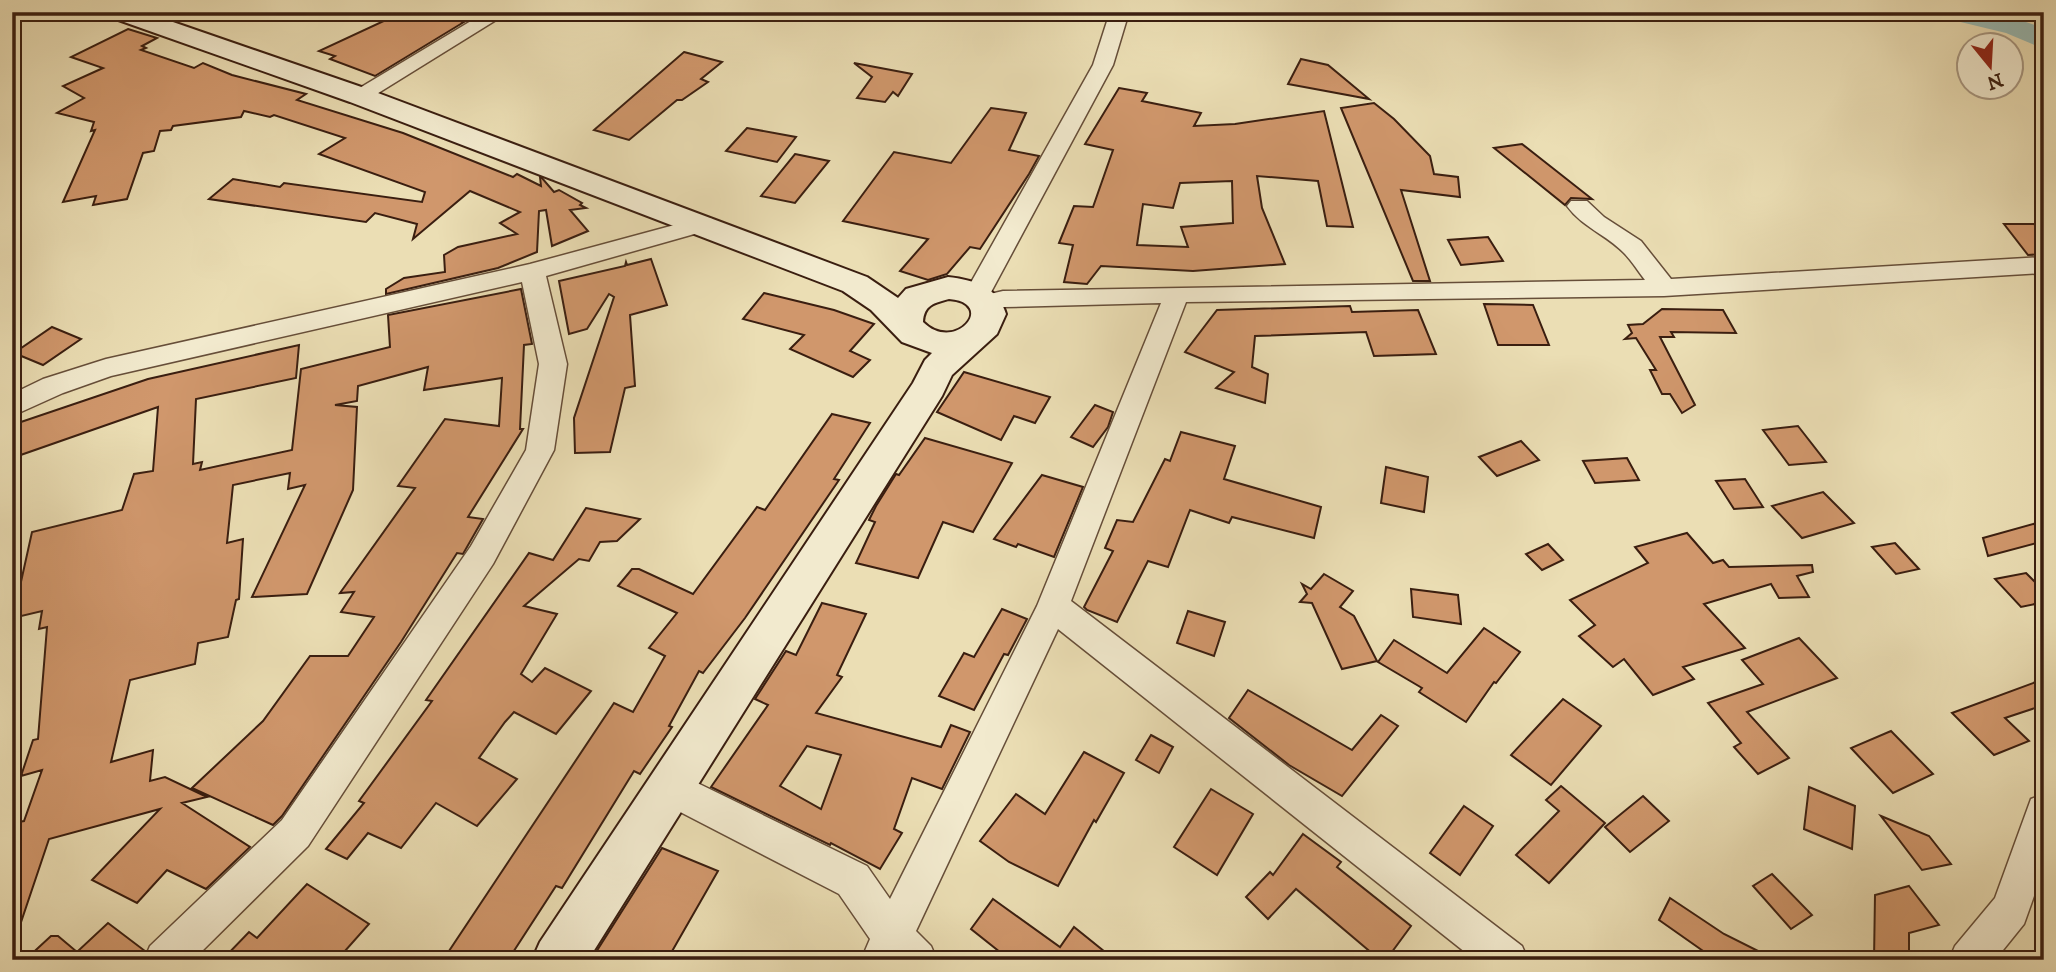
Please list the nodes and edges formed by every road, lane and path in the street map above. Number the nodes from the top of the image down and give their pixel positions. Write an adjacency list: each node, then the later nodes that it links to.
1 (119, 12): 4 (main road)
2 (500, 12): 4 (street)
3 (1120, 12): 13 (street)
4 (360, 96): 6 (main road)
5 (1579, 206): 10 (street)
6 (704, 224): 8 (street); 9 (main road)
7 (2044, 265): 10 (street)
8 (532, 272): 17 (street); 23 (street)
9 (855, 284): 11 (main road); 14 (main road)
10 (1664, 288): 12 (street)
11 (937, 289): 13 (main road); 14 (main road)
12 (1177, 294): 13 (street); 18 (street)
13 (981, 300): 15 (main road)
14 (910, 329): 15 (main road); 16 (main road)
15 (969, 339): 16 (main road)
16 (929, 387): 19 (main road)
17 (12, 406)
18 (1054, 606): 22 (street); 25 (street)
19 (670, 788): 22 (street); 24 (main road)
20 (2044, 812): 21 (street)
21 (2023, 868): 26 (street)
22 (896, 952)
23 (164, 960)
24 (558, 960)
25 (1508, 960)
26 (1969, 960)

